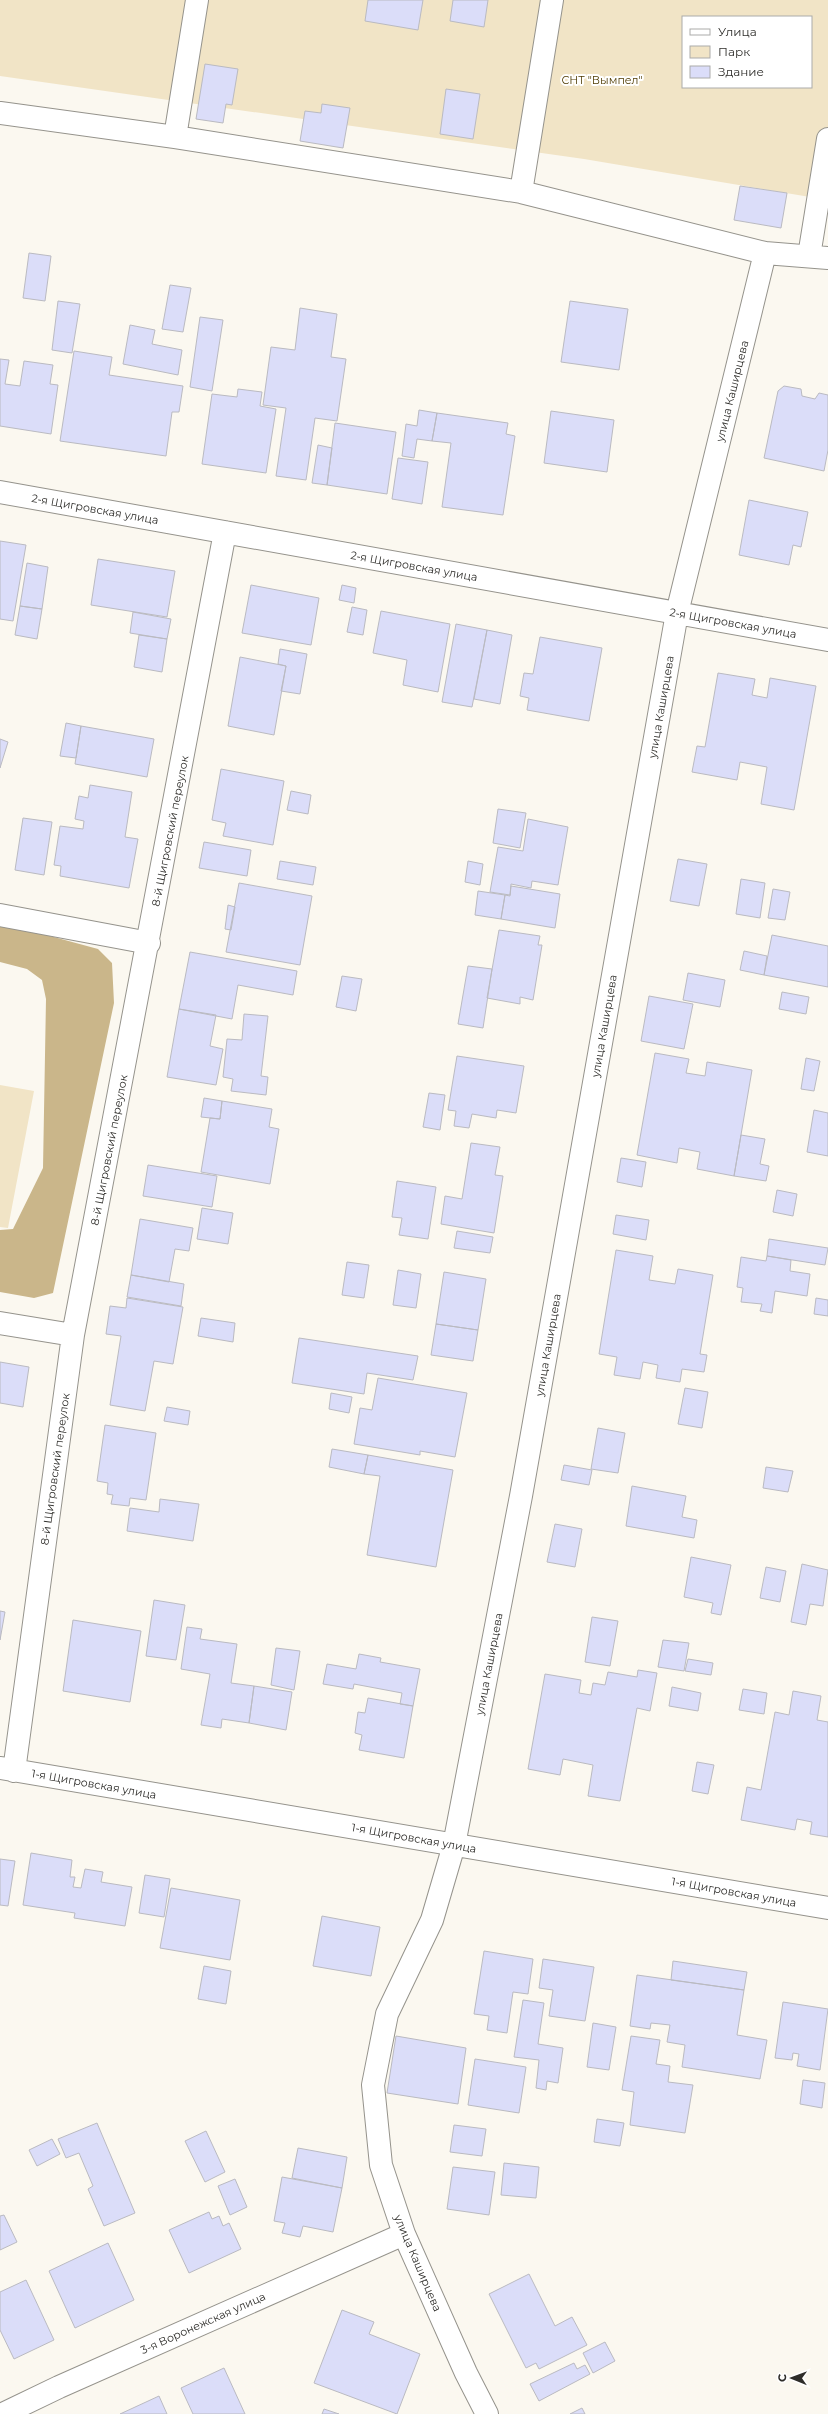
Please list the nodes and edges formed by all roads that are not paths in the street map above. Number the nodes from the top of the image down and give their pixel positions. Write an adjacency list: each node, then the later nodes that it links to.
1 (198, 0): 4 (street)
2 (552, 0): 6 (street)
3 (0, 113): 4 (street)
4 (174, 137): 6 (street)
5 (828, 139): 8 (street)
6 (522, 192): 7 (street)
7 (765, 253): 8 (street); 11 (street, улица Каширцева)
8 (819, 257)
9 (0, 492): 10 (street, 2-я Щигровская улица)
10 (225, 532): 11 (street, 2-я Щигровская улица); 14 (street, 8-й Щигровский переулок)
11 (677, 613): 12 (street, 2-я Щигровская улица); 18 (street, улица Каширцева)
12 (828, 640)
13 (0, 915): 14 (street)
14 (149, 943): 16 (street, 8-й Щигровский переулок)
15 (0, 1323): 16 (street)
16 (73, 1335): 17 (street, 8-й Щигровский переулок)
17 (7, 1769): 18 (street, 1-я Щигровская улица)
18 (454, 1845): 19 (street, 1-я Щигровская улица); 20 (street, улица Каширцева)
19 (828, 1908)
20 (404, 2234): 21 (street, 3-я Воронежская улица); 22 (street, улица Каширцева)
21 (3, 2414)
22 (487, 2414)

